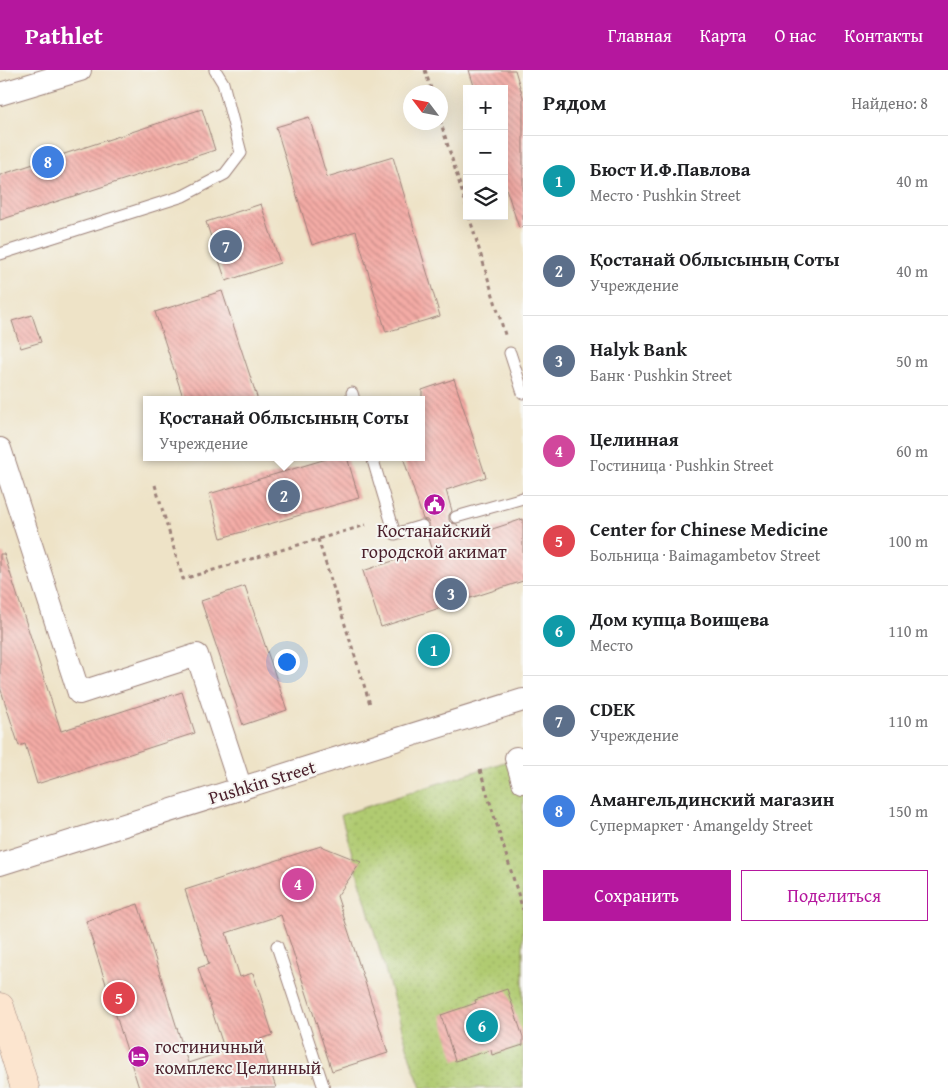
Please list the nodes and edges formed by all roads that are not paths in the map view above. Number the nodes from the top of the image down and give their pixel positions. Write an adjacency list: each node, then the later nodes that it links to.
1 (80, 70): 3 (street)
2 (215, 70): 4 (lane)
3 (0, 94)
4 (0, 254)
5 (510, 353): 6 (lane)
6 (523, 393)
7 (0, 449): 15 (street)
8 (373, 461): 11 (lane)
9 (523, 498): 10 (lane)
10 (456, 517)
11 (422, 526)
12 (523, 700): 15 (street, Pushkin Street)
13 (516, 758): 14 (street)
14 (523, 782)
15 (241, 789): 16 (street, Pushkin Street)
16 (0, 864)
17 (278, 946): 20 (lane)
18 (0, 1007): 19 (main road)
19 (25, 1088)
20 (324, 1088)

